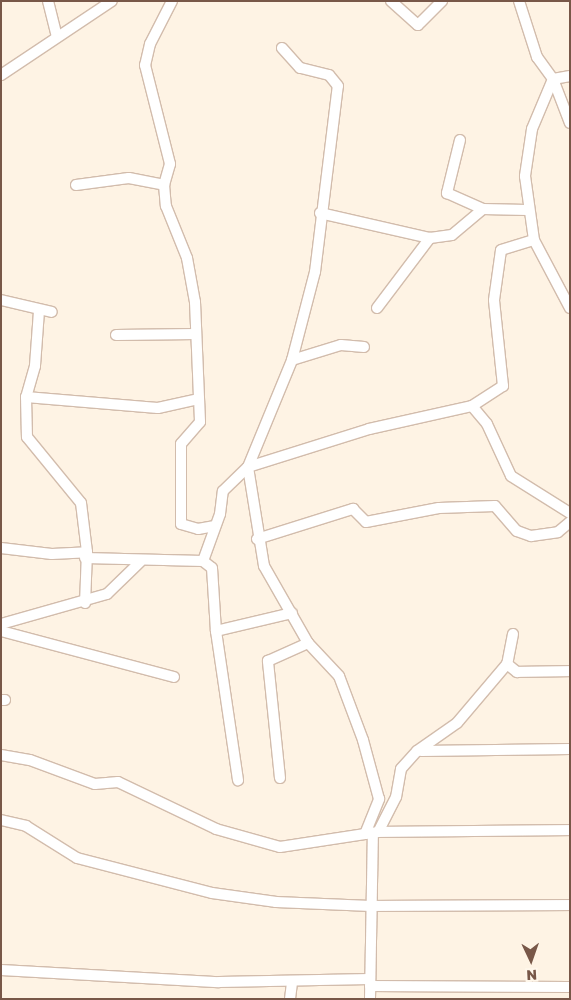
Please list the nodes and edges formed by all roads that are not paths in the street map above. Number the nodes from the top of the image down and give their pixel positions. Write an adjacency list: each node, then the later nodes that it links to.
1 (48, 1): 7 (street)
2 (112, 1): 7 (street)
3 (172, 1): 15 (street)
4 (391, 1): 5 (street)
5 (442, 1)
6 (519, 1): 11 (street)
7 (57, 37): 9 (street)
8 (282, 48): 18 (street)
9 (1, 75)
10 (570, 76): 11 (street)
11 (553, 79): 12 (street); 17 (street)
12 (570, 123)
13 (460, 140): 16 (street)
14 (76, 185): 15 (street)
15 (164, 185): 26 (street)
16 (483, 209): 17 (street); 19 (street)
17 (527, 210): 20 (street)
18 (320, 213): 19 (street); 29 (street)
19 (430, 238): 22 (street)
20 (534, 240): 23 (street); 32 (street)
21 (2, 301): 24 (street)
22 (377, 308)
23 (570, 308)
24 (39, 311): 25 (street); 30 (street)
25 (52, 312)
26 (196, 334): 27 (street); 31 (street)
27 (116, 335)
28 (364, 347): 29 (street)
29 (292, 360): 33 (street)
30 (26, 397): 31 (street); 39 (street)
31 (199, 399): 36 (street)
32 (472, 406): 33 (street); 34 (street)
33 (248, 467): 36 (street); 37 (street)
34 (570, 513)
35 (570, 522): 37 (street)
36 (215, 526): 40 (street)
37 (258, 539): 43 (street)
38 (1, 548): 39 (street)
39 (86, 555): 41 (street); 42 (street)
40 (203, 561): 41 (street); 46 (street)
41 (140, 562): 42 (street)
42 (85, 603): 44 (street)
43 (292, 613): 46 (street); 48 (street)
44 (1, 624)
45 (1, 631): 51 (street)
46 (216, 631): 56 (street)
47 (513, 634): 49 (street)
48 (308, 643): 55 (street); 59 (street)
49 (507, 664): 50 (street); 53 (street)
50 (570, 671)
51 (174, 678)
52 (570, 750): 53 (street)
53 (417, 751): 59 (street)
54 (1, 755): 59 (street)
55 (280, 778)
56 (238, 780)
57 (1, 820): 61 (street)
58 (570, 830): 59 (street)
59 (372, 833): 61 (street)
60 (570, 905): 61 (street)
61 (371, 906): 64 (street)
62 (1, 970): 63 (street)
63 (292, 982): 64 (street); 66 (street)
64 (370, 982): 65 (street); 67 (street)
65 (570, 987)
66 (290, 999)
67 (370, 999)

